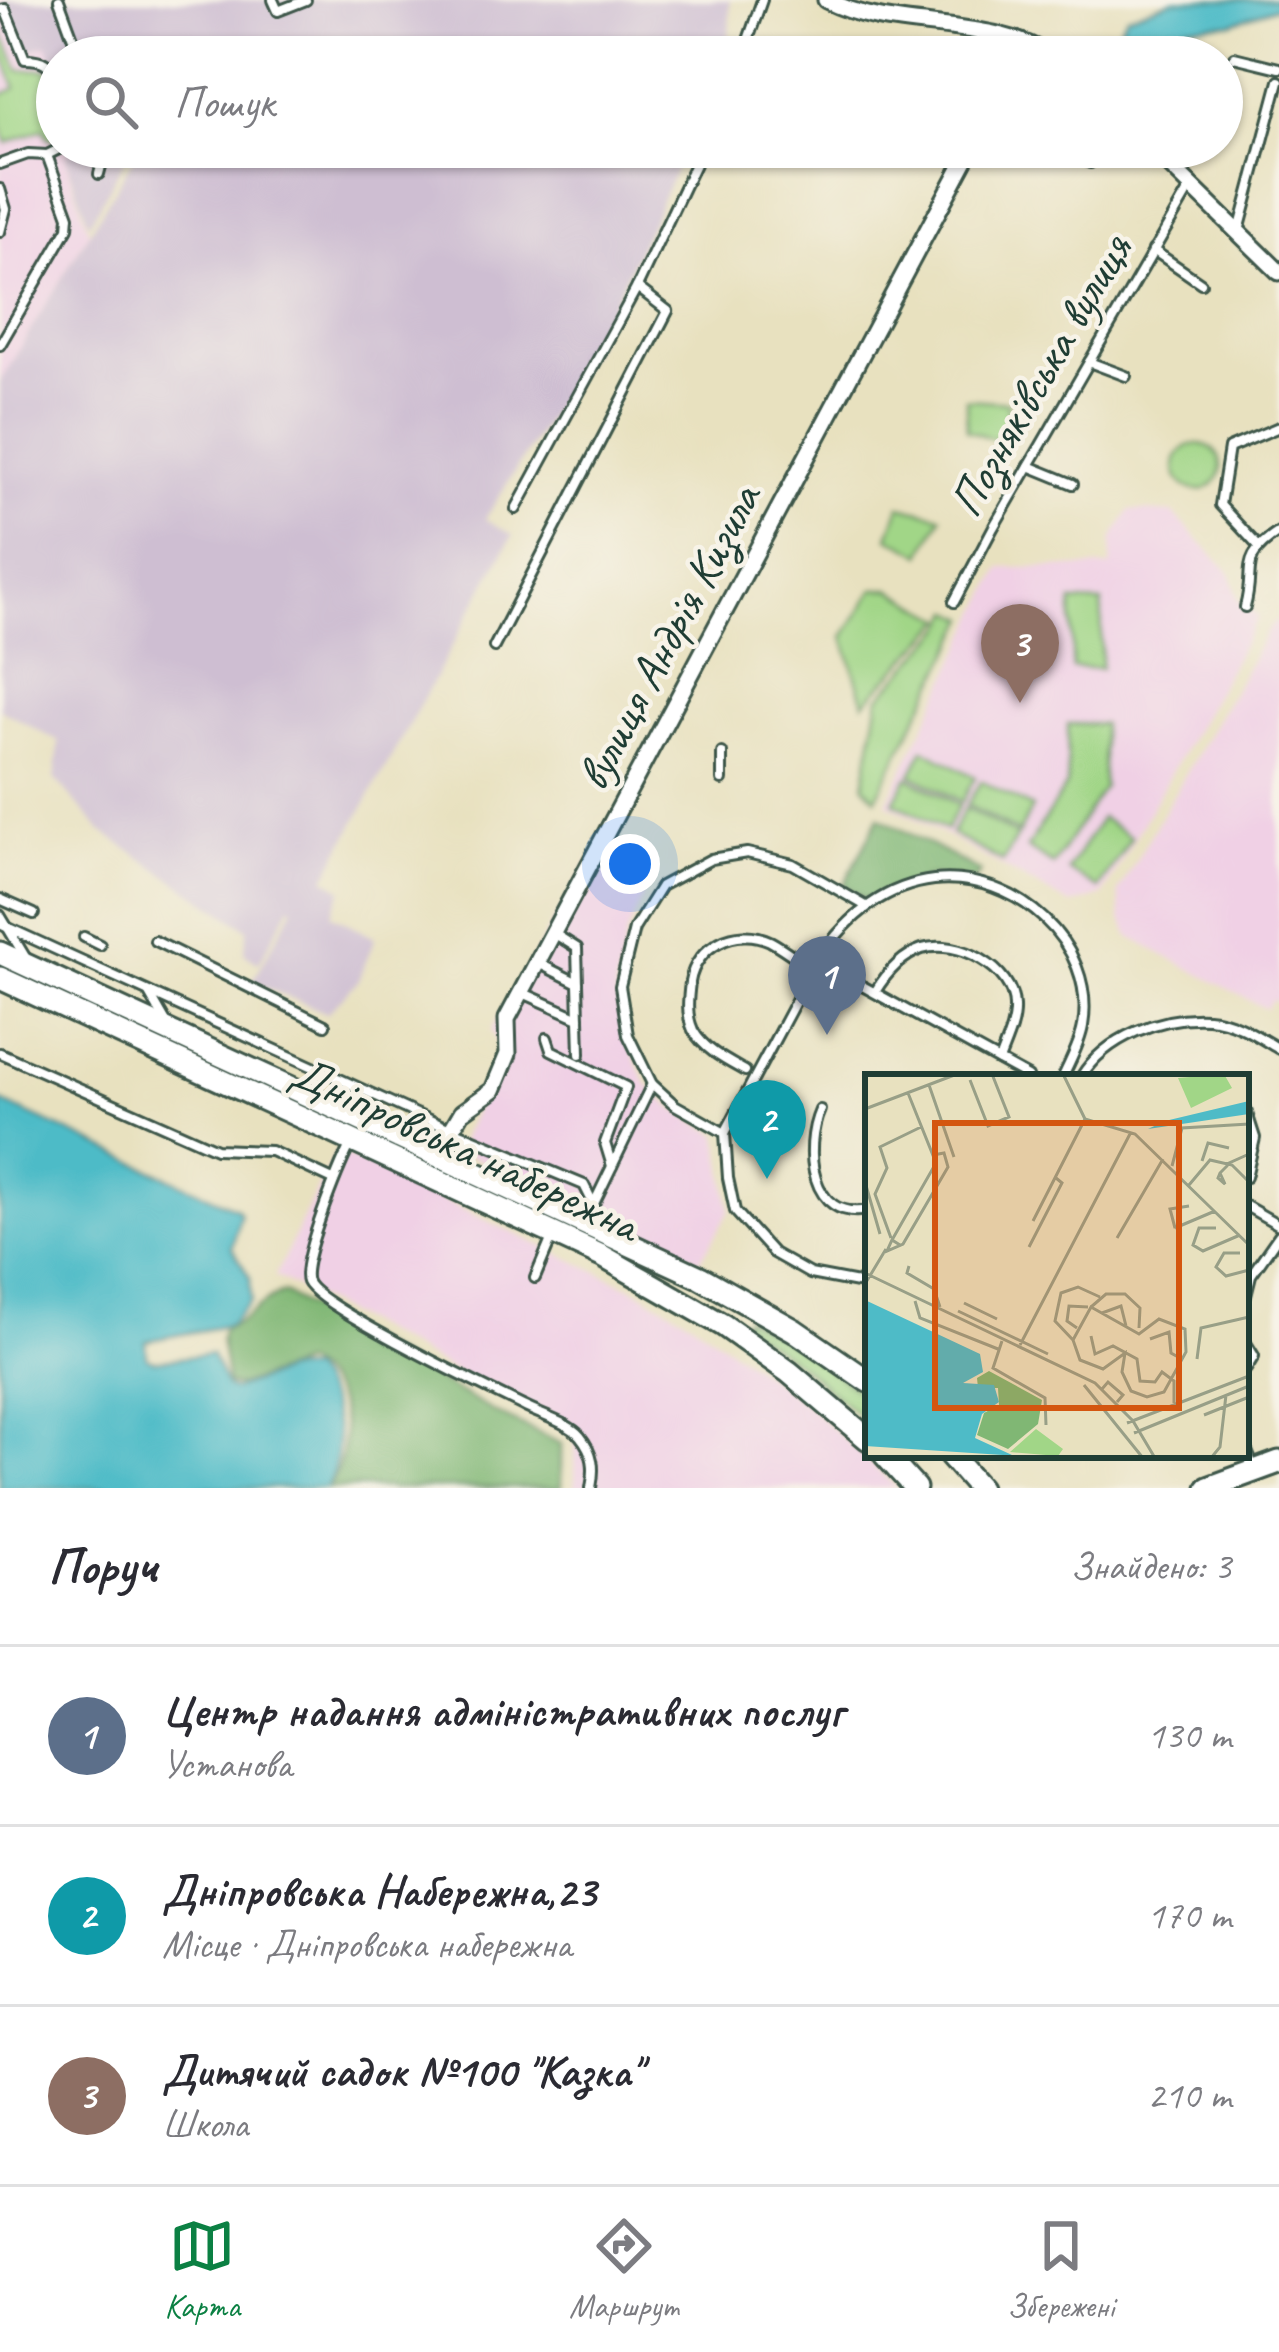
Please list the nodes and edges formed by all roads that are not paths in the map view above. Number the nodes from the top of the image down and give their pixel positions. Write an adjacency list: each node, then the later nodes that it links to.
1 (59, 0): 7 (lane)
2 (274, 0): 3 (lane)
3 (306, 0)
4 (762, 0): 8 (lane)
5 (826, 0): 9 (street)
6 (0, 10): 10 (lane)
7 (72, 36)
8 (749, 36)
9 (1008, 36)
10 (36, 59)
11 (1243, 59): 12 (lane)
12 (1279, 68)
13 (1279, 81): 25 (lane)
14 (36, 154): 15 (lane)
15 (0, 164)
16 (52, 168): 30 (lane)
17 (101, 168): 21 (lane)
18 (693, 168): 29 (lane)
19 (961, 168): 48 (street, вулиця Андрія Кизила)
20 (1174, 168): 22 (street)
21 (99, 174)
22 (1192, 185): 25 (street); 26 (lane, Позняківська вулиця)
23 (1, 192): 24 (lane)
24 (0, 232)
25 (1239, 232): 27 (street)
26 (1154, 250): 28 (lane); 31 (lane, Позняківська вулиця)
27 (1279, 272)
28 (1201, 284)
29 (637, 286): 36 (lane); 41 (lane)
30 (0, 345)
31 (1089, 362): 32 (lane); 34 (lane, Позняківська вулиця)
32 (1126, 376)
33 (1279, 428): 38 (lane)
34 (1029, 466): 35 (lane); 39 (lane, Позняківська вулиця)
35 (1073, 484)
36 (516, 508)
37 (1279, 532): 38 (lane)
38 (1258, 546): 40 (lane)
39 (954, 602)
40 (1245, 607)
41 (494, 647)
42 (722, 753): 43 (lane)
43 (722, 780)
44 (0, 899): 46 (lane)
45 (866, 906): 54 (lane); 73 (lane); 75 (lane)
46 (34, 914)
47 (2, 922): 56 (lane); 61 (lane)
48 (554, 934): 55 (street, вулиця Андрія Кизила); 58 (lane)
49 (84, 937): 51 (lane)
50 (155, 941): 63 (lane)
51 (100, 945)
52 (0, 953): 56 (main road, Дніпровська набережна)
53 (802, 962): 71 (lane)
54 (817, 962): 60 (lane); 80 (lane)
55 (538, 963): 58 (lane); 59 (street, вулиця Андрія Кизила)
56 (32, 968): 64 (main road, Дніпровська набережна)
57 (0, 978): 81 (main road, Дніпровська набережна)
58 (578, 982): 62 (lane)
59 (521, 992): 62 (lane); 79 (street, вулиця Андрія Кизила)
60 (875, 992): 70 (lane); 70 (lane)
61 (149, 993): 64 (lane); 69 (lane)
62 (579, 1018): 68 (lane)
63 (325, 1024)
64 (172, 1032): 76 (main road, Дніпровська набережна)
65 (547, 1038): 84 (lane)
66 (1279, 1049): 74 (lane)
67 (0, 1053): 85 (lane)
68 (580, 1054)
69 (302, 1060): 76 (lane); 79 (lane)
70 (999, 1061): 72 (lane)
71 (745, 1071)
72 (1023, 1074)
73 (1064, 1074)
74 (1085, 1074)
75 (652, 1084): 80 (lane); 84 (lane)
76 (291, 1087): 82 (main road, Дніпровська набережна)
77 (820, 1110): 87 (lane)
78 (1249, 1119): 83 (lane)
79 (452, 1129): 82 (street); 88 (lane)
80 (725, 1133): 94 (lane)
81 (352, 1140): 85 (lane); 90 (main road, Дніпровська набережна)
82 (445, 1158): 88 (main road, Дніпровська набережна)
83 (1249, 1165)
84 (612, 1166): 88 (lane)
85 (333, 1180): 102 (lane)
86 (1249, 1208): 89 (lane)
87 (865, 1210)
88 (589, 1213): 95 (main road, Дніпровська набережна)
89 (1279, 1225)
90 (554, 1233): 92 (lane); 96 (main road, Дніпровська набережна)
91 (1279, 1235): 93 (lane)
92 (535, 1278)
93 (1249, 1283)
94 (865, 1284)
95 (865, 1379)
96 (865, 1436)
97 (1249, 1456): 101 (lane)
98 (888, 1458): 103 (main road)
99 (954, 1458): 104 (main road)
100 (1279, 1462): 101 (main road)
101 (1255, 1471): 105 (main road)
102 (591, 1488)
103 (915, 1488)
104 (979, 1488)
105 (1208, 1488)

